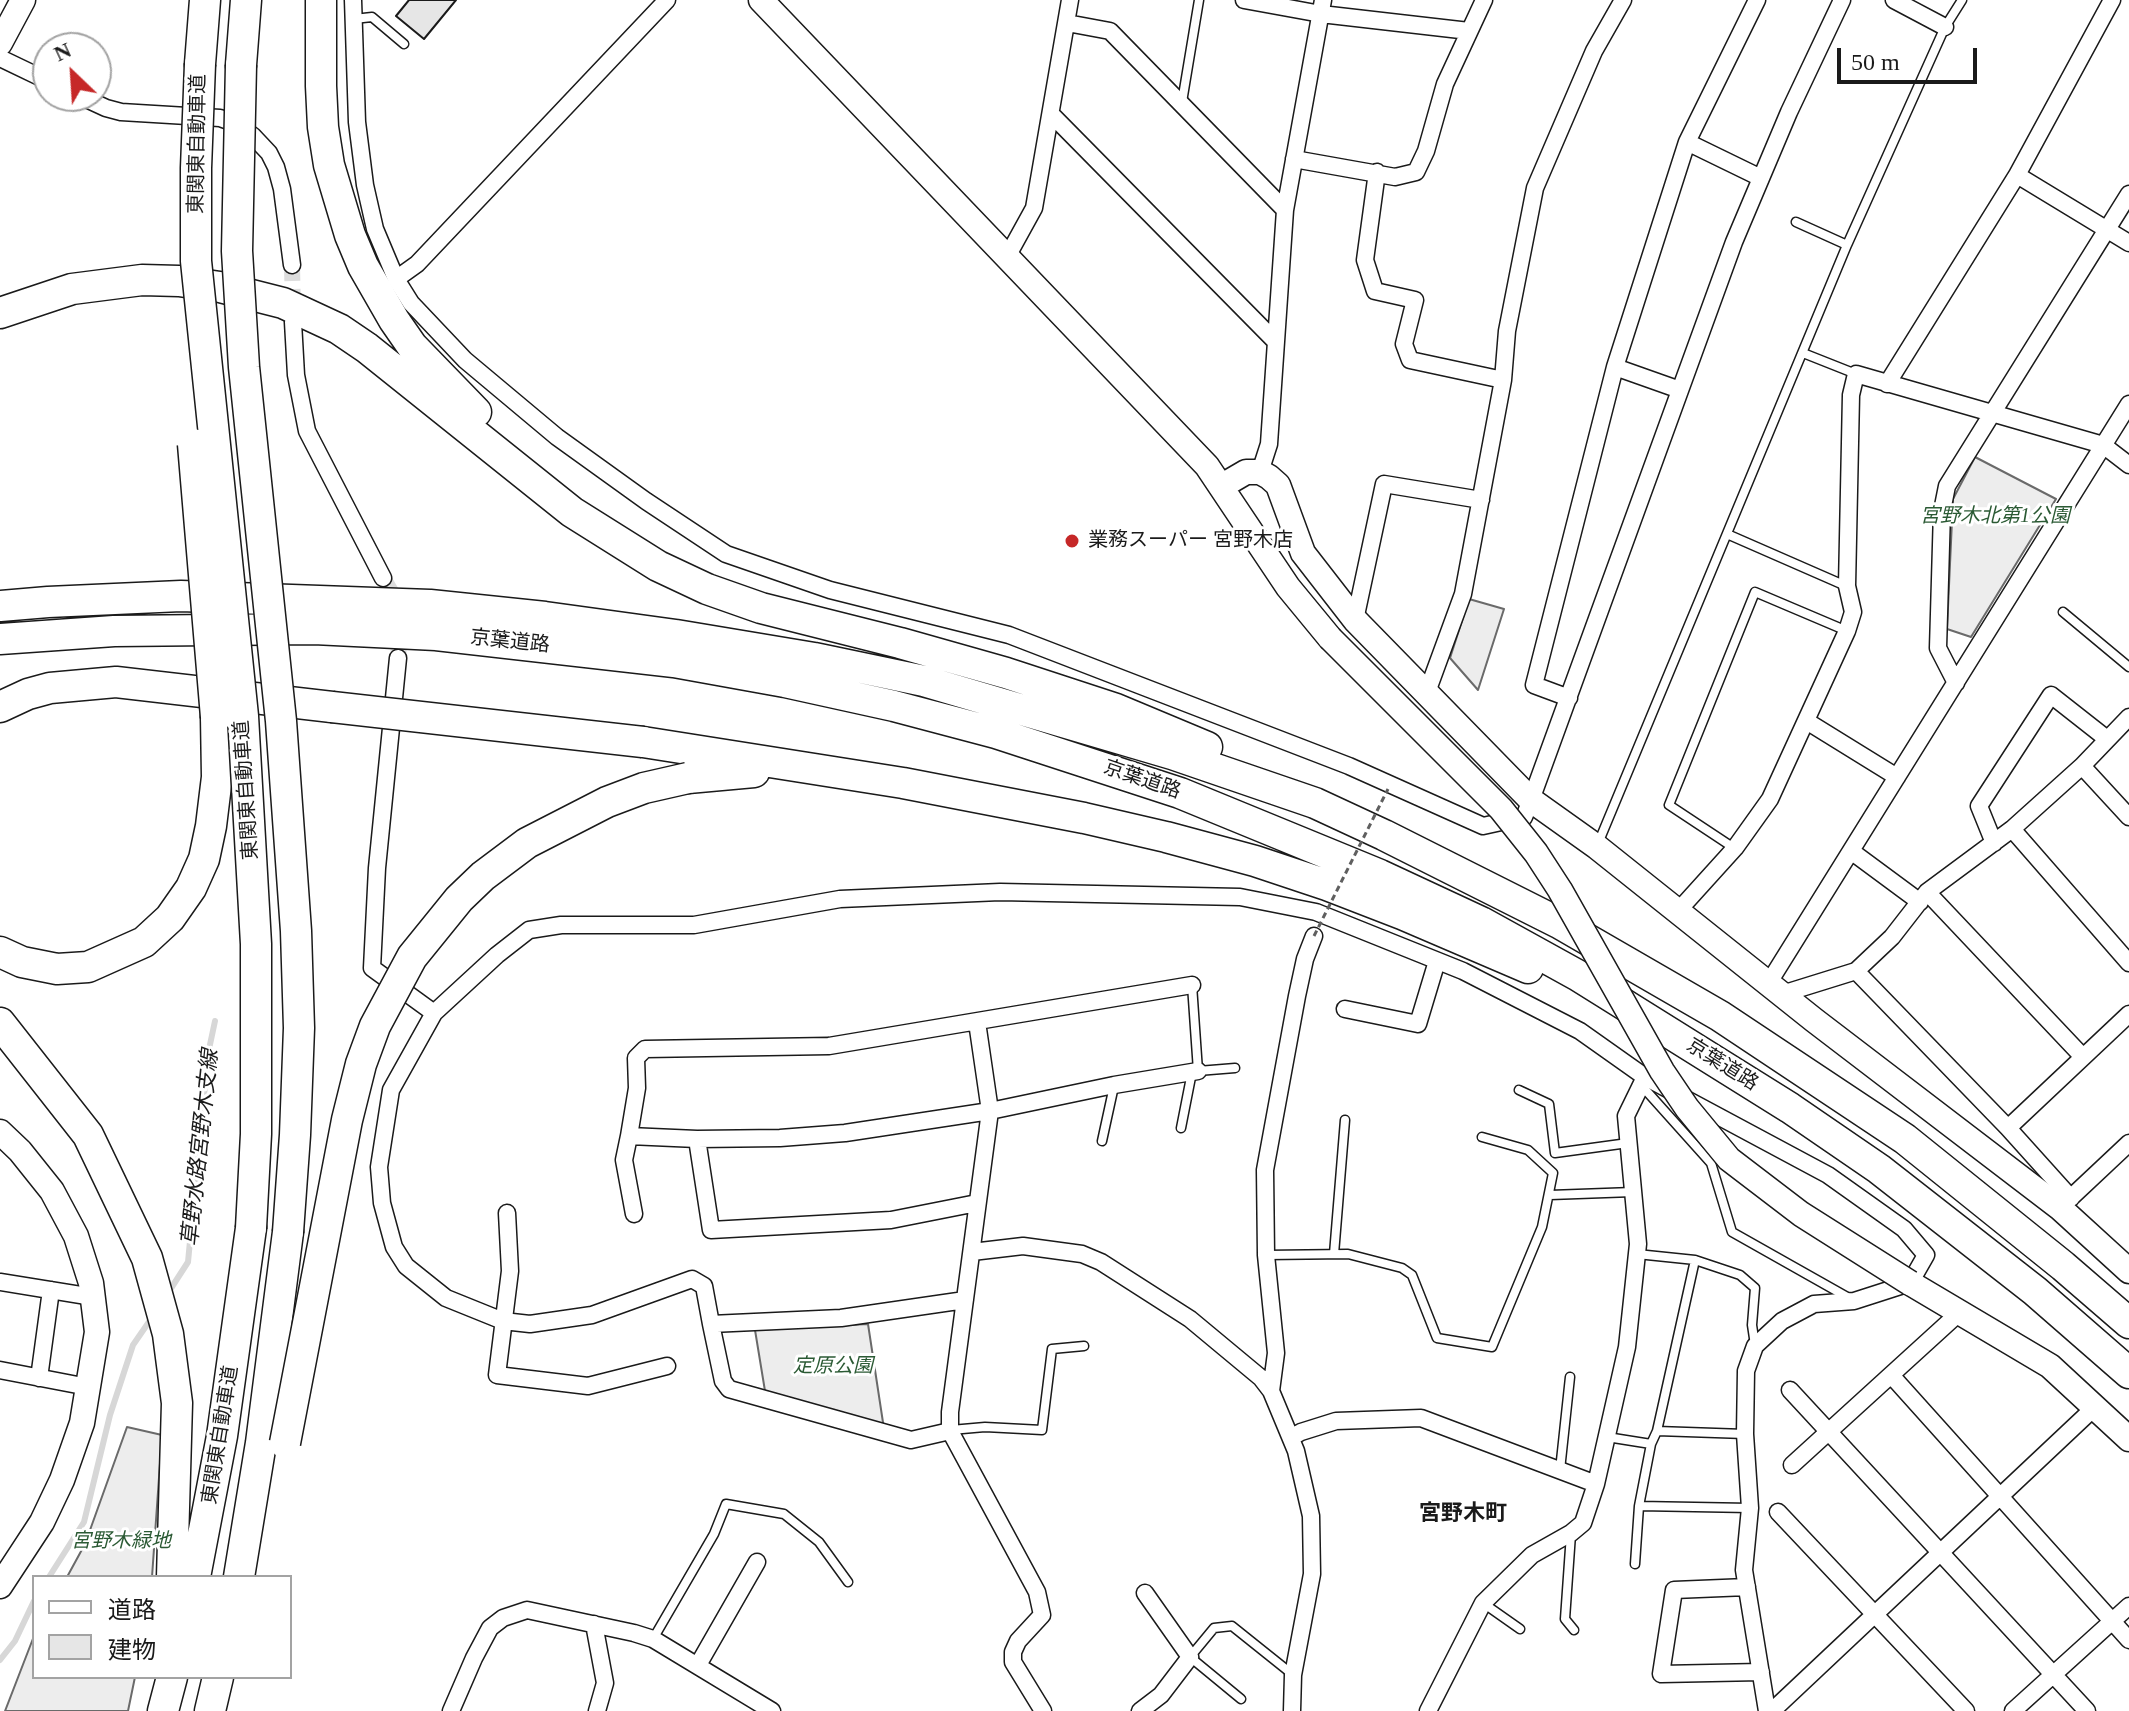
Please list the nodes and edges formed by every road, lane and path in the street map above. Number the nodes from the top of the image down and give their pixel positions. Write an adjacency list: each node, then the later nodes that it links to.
1 (23, 0): 23 (street)
2 (205, 0): 42 (highway, 東関東自動車道, bridge)
3 (246, 0): 164 (highway, 東関東自動車道, bridge)
4 (321, 0): 64 (highway)
5 (353, 0): 19 (street)
6 (667, 0): 44 (street)
7 (761, 0): 41 (street)
8 (1070, 0): 20 (street)
9 (1199, 0): 27 (lane)
10 (1244, 0): 18 (street)
11 (1484, 0): 22 (street)
12 (1623, 0): 51 (street)
13 (1757, 0): 30 (street)
14 (1842, 0): 34 (street)
15 (1894, 0): 21 (street)
16 (1962, 0): 21 (lane)
17 (2112, 0): 33 (street)
18 (1322, 7): 22 (street); 31 (street)
19 (353, 20): 24 (lane); 44 (street)
20 (1067, 23): 27 (street); 29 (street)
21 (1945, 27): 40 (lane)
22 (1469, 31): 32 (street)
23 (0, 43)
24 (404, 44)
25 (0, 58): 26 (street)
26 (32, 73)
27 (1182, 103): 36 (street)
28 (112, 110): 43 (street)
29 (1052, 115): 41 (street); 47 (street)
30 (1687, 142): 34 (street); 49 (street)
31 (1294, 159): 32 (street); 36 (street)
32 (1377, 172): 51 (street)
33 (2017, 175): 38 (street); 52 (street)
34 (1761, 178): 53 (street)
35 (2129, 194): 38 (street)
36 (1285, 210): 47 (street)
37 (1796, 222): 40 (lane)
38 (2107, 230): 39 (street); 55 (street)
39 (2129, 243)
40 (1847, 245): 48 (lane)
41 (1007, 257): 59 (street)
42 (196, 261): 94 (highway, bridge); 178 (highway, 東関東自動車道, bridge)
43 (292, 265)
44 (396, 279): 83 (street)
45 (0, 313): 64 (highway)
46 (293, 322): 62 (street)
47 (1276, 342): 58 (street)
48 (1803, 353): 50 (lane); 61 (lane)
49 (1615, 367): 53 (street); 74 (street)
50 (1856, 374): 52 (street); 63 (street)
51 (1503, 380): 60 (street)
52 (1887, 384): 55 (street)
53 (1680, 390): 74 (street)
54 (2129, 404): 56 (street)
55 (1993, 413): 56 (street); 72 (street)
56 (2103, 445): 57 (street); 72 (street)
57 (2129, 465)
58 (1260, 472): 59 (street); 67 (street)
59 (1222, 486): 136 (street, bridge)
60 (1481, 500): 67 (street); 73 (street)
61 (1727, 534): 63 (lane); 88 (lane)
62 (383, 578)
63 (1847, 586): 68 (street)
64 (707, 589): 84 (highway)
65 (0, 606): 84 (highway, 京葉道路)
66 (2063, 612): 71 (lane)
67 (1355, 620): 73 (street)
68 (1847, 631): 77 (street); 89 (lane)
69 (0, 639): 105 (highway, 京葉道路)
70 (398, 658): 101 (street)
71 (2129, 667)
72 (1956, 683): 80 (street)
73 (1426, 695): 83 (street)
74 (1569, 698): 83 (street)
75 (0, 707): 81 (highway, bridge)
76 (2129, 717): 78 (street)
77 (1808, 722): 80 (street); 89 (street)
78 (2107, 739): 79 (street); 87 (street)
79 (2082, 766): 85 (street); 86 (street)
80 (1897, 777): 90 (street)
81 (903, 783): 105 (highway); 164 (highway, bridge)
82 (1388, 789): 93 (path, bridge)
83 (1531, 800): 88 (street)
84 (1315, 803): 143 (highway, 京葉道路)
85 (2129, 817)
86 (2012, 829): 87 (street); 96 (street)
87 (1994, 843): 91 (street)
88 (1597, 847): 92 (street)
89 (1735, 848): 92 (street)
90 (1851, 851): 91 (street); 99 (street)
91 (1923, 897): 97 (street); 106 (street)
92 (1678, 911): 99 (street)
93 (1314, 936): 132 (street)
94 (0, 952)
95 (1437, 961): 100 (street); 101 (street); 109 (street)
96 (2129, 963)
97 (1856, 971): 99 (street); 115 (street)
98 (1192, 985): 103 (street); 108 (lane)
99 (1775, 989): 126 (street)
100 (1345, 1009)
101 (434, 1013): 142 (street)
102 (2129, 1014): 106 (street)
103 (977, 1022): 112 (street); 117 (street)
104 (0, 1023): 177 (highway)
105 (1699, 1050): 149 (highway, 京葉道路)
106 (2083, 1057): 115 (street)
107 (1235, 1068): 108 (lane)
108 (1195, 1072): 110 (street); 114 (lane)
109 (1643, 1082): 121 (street); 136 (street); 140 (lane)
110 (1114, 1085): 112 (street); 120 (lane)
111 (1519, 1090): 121 (lane)
112 (990, 1111): 119 (street); 125 (street)
113 (1345, 1120): 130 (lane)
114 (1181, 1128)
115 (2008, 1128): 126 (street)
116 (0, 1132): 138 (street)
117 (629, 1136): 119 (street); 128 (street)
118 (1482, 1137): 124 (lane)
119 (697, 1139): 125 (street)
120 (1102, 1141)
121 (1628, 1143): 123 (street)
122 (2129, 1143): 126 (street)
123 (1633, 1192): 124 (lane); 131 (street)
124 (1550, 1195): 130 (lane)
125 (977, 1203): 129 (street)
126 (2065, 1203): 134 (street)
127 (507, 1213): 142 (street)
128 (634, 1214)
129 (972, 1252): 139 (street); 155 (street)
130 (1334, 1254): 132 (lane)
131 (1637, 1254): 133 (lane); 162 (street)
132 (1266, 1255): 155 (street)
133 (1695, 1260): 146 (lane); 158 (lane)
134 (2129, 1270)
135 (0, 1282): 137 (street)
136 (1910, 1283): 140 (street); 141 (street)
137 (51, 1290): 138 (street); 152 (street)
138 (93, 1297): 153 (street)
139 (965, 1300): 144 (street); 157 (street)
140 (1854, 1301): 146 (street)
141 (1960, 1312): 150 (street); 156 (street)
142 (503, 1321): 144 (street); 147 (street)
143 (2129, 1323)
144 (711, 1324): 157 (street)
145 (1084, 1346): 157 (lane)
146 (1755, 1346): 160 (street)
147 (667, 1366)
148 (0, 1370): 152 (street)
149 (2129, 1373)
150 (1891, 1375): 159 (street); 169 (street)
151 (1570, 1377): 167 (lane)
152 (39, 1378): 153 (street)
153 (88, 1387): 181 (street)
154 (1790, 1390): 159 (street)
155 (1271, 1391): 161 (street)
156 (2095, 1407): 163 (street); 169 (street)
157 (950, 1431): 204 (street)
158 (1657, 1431): 160 (lane); 165 (lane)
159 (1828, 1432): 166 (street); 174 (street)
160 (1745, 1434): 171 (street)
161 (1292, 1437): 167 (street); 196 (street)
162 (1607, 1437): 165 (lane); 168 (street)
163 (2129, 1439)
164 (273, 1443): 179 (highway)
165 (1651, 1444): 170 (lane)
166 (1792, 1465)
167 (1560, 1470): 168 (street)
168 (1596, 1484): 173 (street)
169 (2000, 1496): 174 (street); 187 (street)
170 (1639, 1506): 171 (lane); 176 (lane)
171 (1750, 1508): 182 (street)
172 (1778, 1512): 186 (street)
173 (1571, 1533): 184 (street); 190 (lane)
174 (1940, 1553): 186 (street); 197 (street)
175 (757, 1562): 194 (street)
176 (1635, 1564)
177 (172, 1575)
178 (195, 1575)
179 (242, 1575)
180 (848, 1582): 191 (lane)
181 (0, 1586)
182 (1747, 1587): 195 (street); 195 (street)
183 (1145, 1593): 193 (street)
184 (1483, 1603): 189 (lane); 207 (street)
185 (2129, 1606): 187 (street)
186 (1875, 1614): 208 (street); 209 (street)
187 (2113, 1621): 192 (street); 197 (street)
188 (594, 1624): 191 (street); 201 (street); 202 (street)
189 (1520, 1629)
190 (1574, 1630)
191 (653, 1639): 194 (street)
192 (2129, 1640)
193 (1190, 1657): 196 (lane); 199 (lane); 205 (street)
194 (698, 1665): 203 (street)
195 (1761, 1672): 208 (street)
196 (1293, 1675): 206 (street)
197 (2053, 1675): 210 (street); 211 (street)
198 (218, 1679): 200 (highway)
199 (1241, 1699)
200 (210, 1711)
201 (451, 1711)
202 (597, 1711)
203 (772, 1711)
204 (1043, 1711)
205 (1140, 1711)
206 (1292, 1711)
207 (1428, 1711)
208 (1770, 1711)
209 (1966, 1711)
210 (2013, 1711)
211 (2087, 1711)

